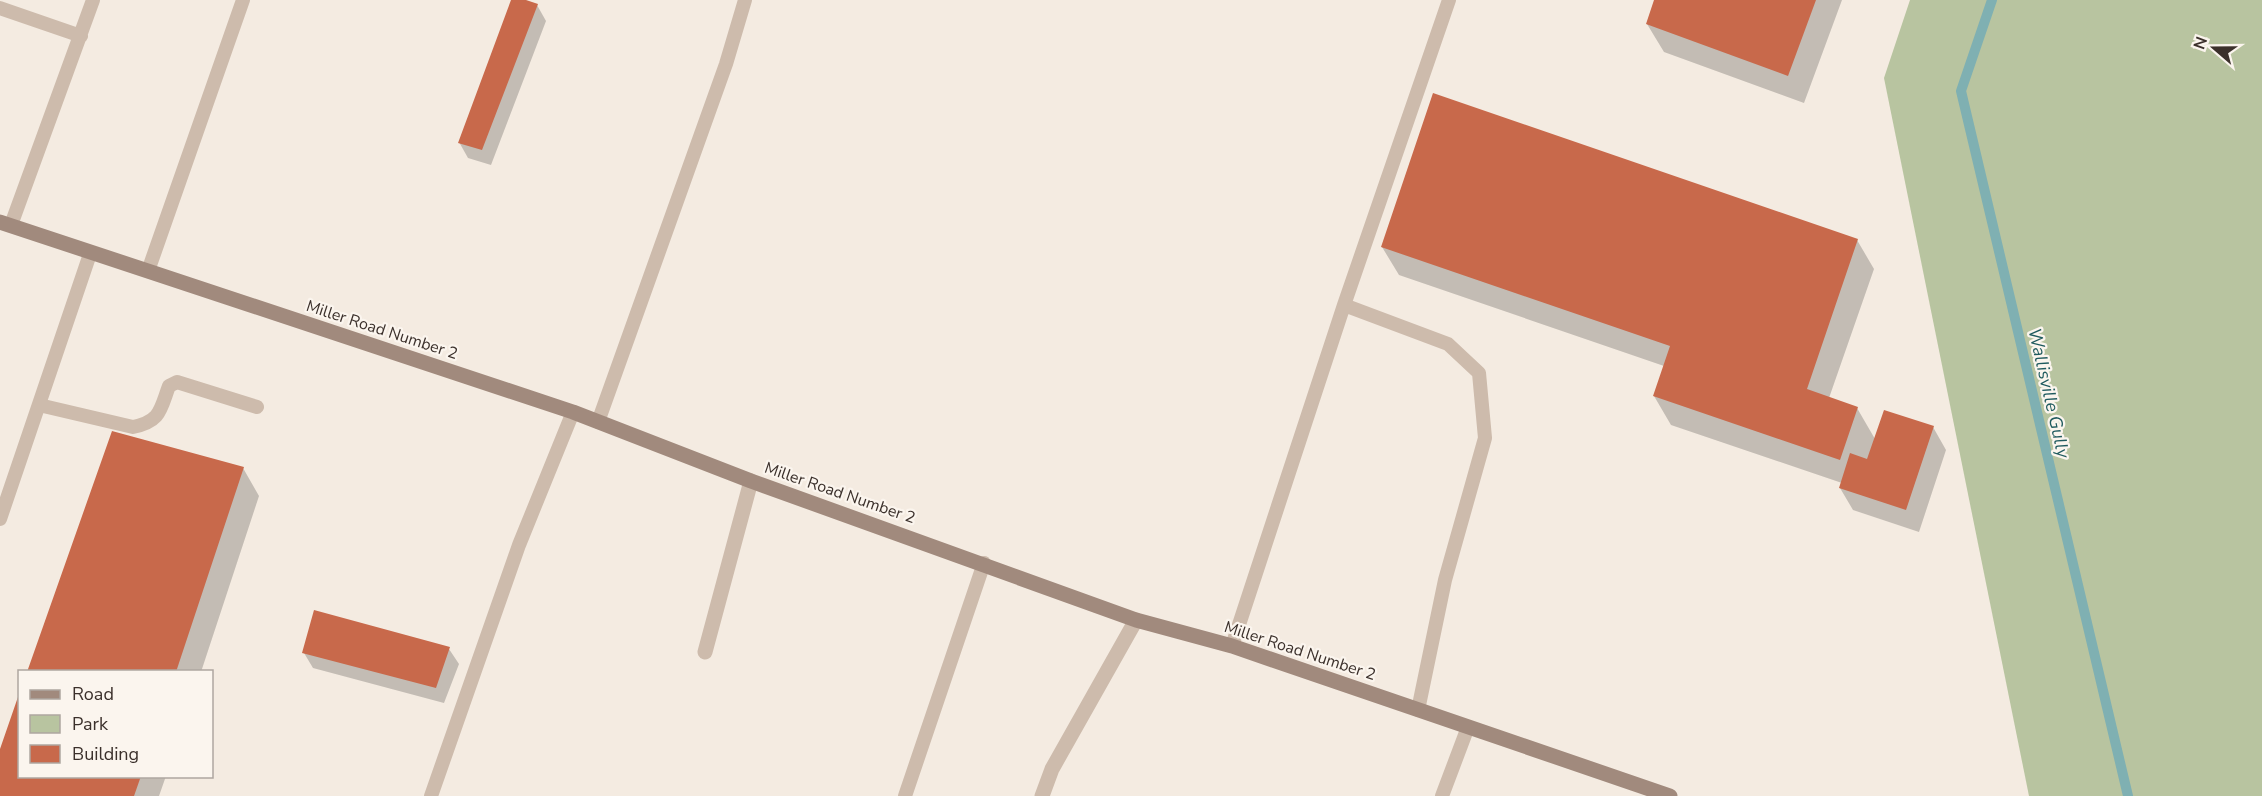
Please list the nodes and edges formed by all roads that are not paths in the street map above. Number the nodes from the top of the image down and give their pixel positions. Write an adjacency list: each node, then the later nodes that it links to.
1 (93, 0): 6 (lane)
2 (243, 0): 9 (lane)
3 (745, 0): 14 (lane)
4 (1449, 0): 10 (lane)
5 (0, 8): 6 (lane)
6 (81, 36): 7 (lane)
7 (5, 224): 8 (main road, Miller Road Number 2)
8 (90, 254): 9 (main road, Miller Road Number 2); 11 (lane)
9 (148, 271): 13 (main road, Miller Road Number 2)
10 (1344, 305): 19 (lane); 21 (lane)
11 (39, 405): 12 (lane); 16 (lane)
12 (257, 407)
13 (573, 412): 14 (main road, Miller Road Number 2); 23 (lane)
14 (598, 422): 15 (main road, Miller Road Number 2)
15 (751, 481): 17 (main road, Miller Road Number 2); 20 (street)
16 (0, 519)
17 (984, 563): 18 (main road, Miller Road Number 2); 24 (lane)
18 (1136, 620): 19 (main road, Miller Road Number 2); 25 (street)
19 (1232, 646): 21 (main road, Miller Road Number 2)
20 (705, 652)
21 (1418, 710): 22 (main road, Miller Road Number 2)
22 (1468, 727): 26 (lane); 27 (main road, Miller Road Number 2)
23 (431, 796)
24 (904, 796)
25 (1042, 796)
26 (1442, 796)
27 (1670, 796)

